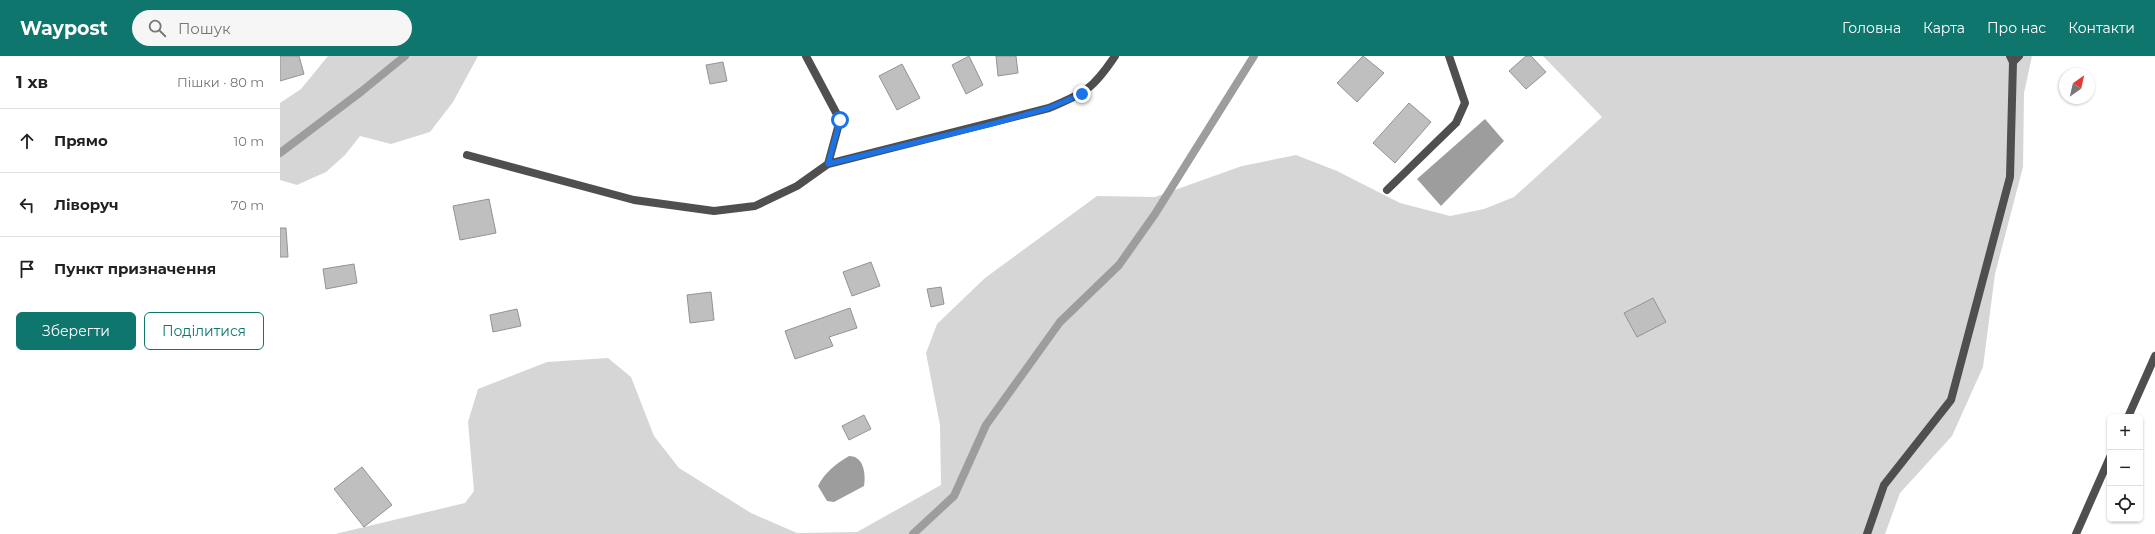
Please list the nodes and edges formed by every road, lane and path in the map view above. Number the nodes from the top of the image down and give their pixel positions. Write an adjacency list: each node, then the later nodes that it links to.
1 (806, 56): 7 (street)
2 (1115, 56): 7 (street)
3 (1449, 56): 8 (street)
4 (2019, 56): 5 (street)
5 (2012, 59): 12 (street)
6 (467, 155): 7 (street)
7 (828, 164)
8 (1387, 190)
9 (2155, 356): 10 (street)
10 (2129, 414)
11 (2107, 464): 13 (street)
12 (1867, 534)
13 (2076, 534)

